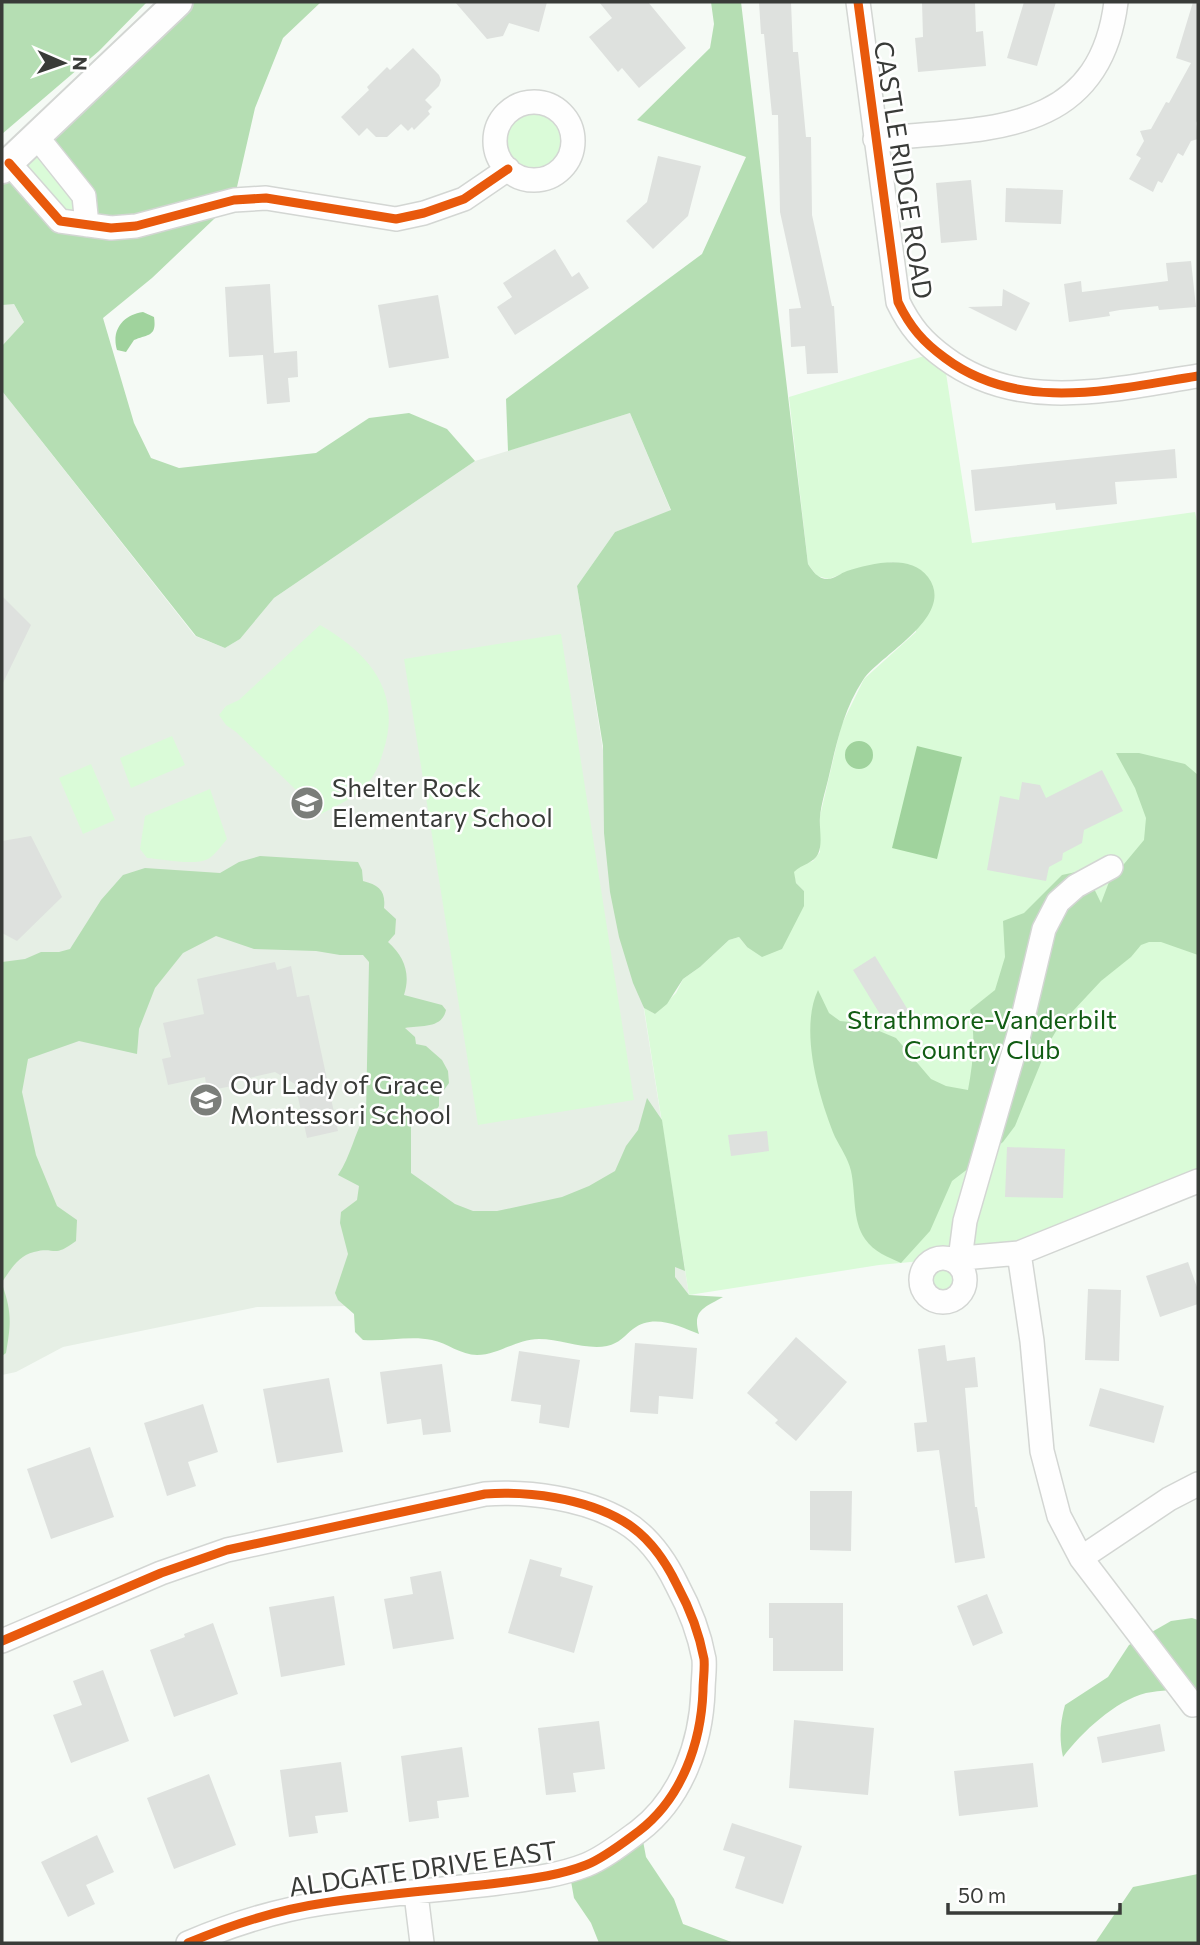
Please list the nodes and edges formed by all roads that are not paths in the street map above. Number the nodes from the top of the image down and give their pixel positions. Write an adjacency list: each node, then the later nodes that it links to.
1 (178, 2): 4 (main road)
2 (858, 2): 5 (street, CASTLE RIDGE ROAD)
3 (1116, 2): 5 (street)
4 (37, 137): 6 (main road); 8 (street)
5 (875, 139): 9 (street, CASTLE RIDGE ROAD)
6 (5, 166): 8 (street)
7 (508, 169): 8 (street)
8 (88, 225)
9 (1198, 376)
10 (1111, 867): 12 (street)
11 (1198, 1181): 12 (street)
12 (1019, 1253): 14 (street)
13 (1198, 1484): 14 (street)
14 (1081, 1558): 16 (street)
15 (2, 1641): 17 (street, ALDGATE DRIVE EAST)
16 (1193, 1705)
17 (416, 1894): 18 (street, ALDGATE DRIVE EAST); 19 (street)
18 (188, 1943)
19 (422, 1943)

